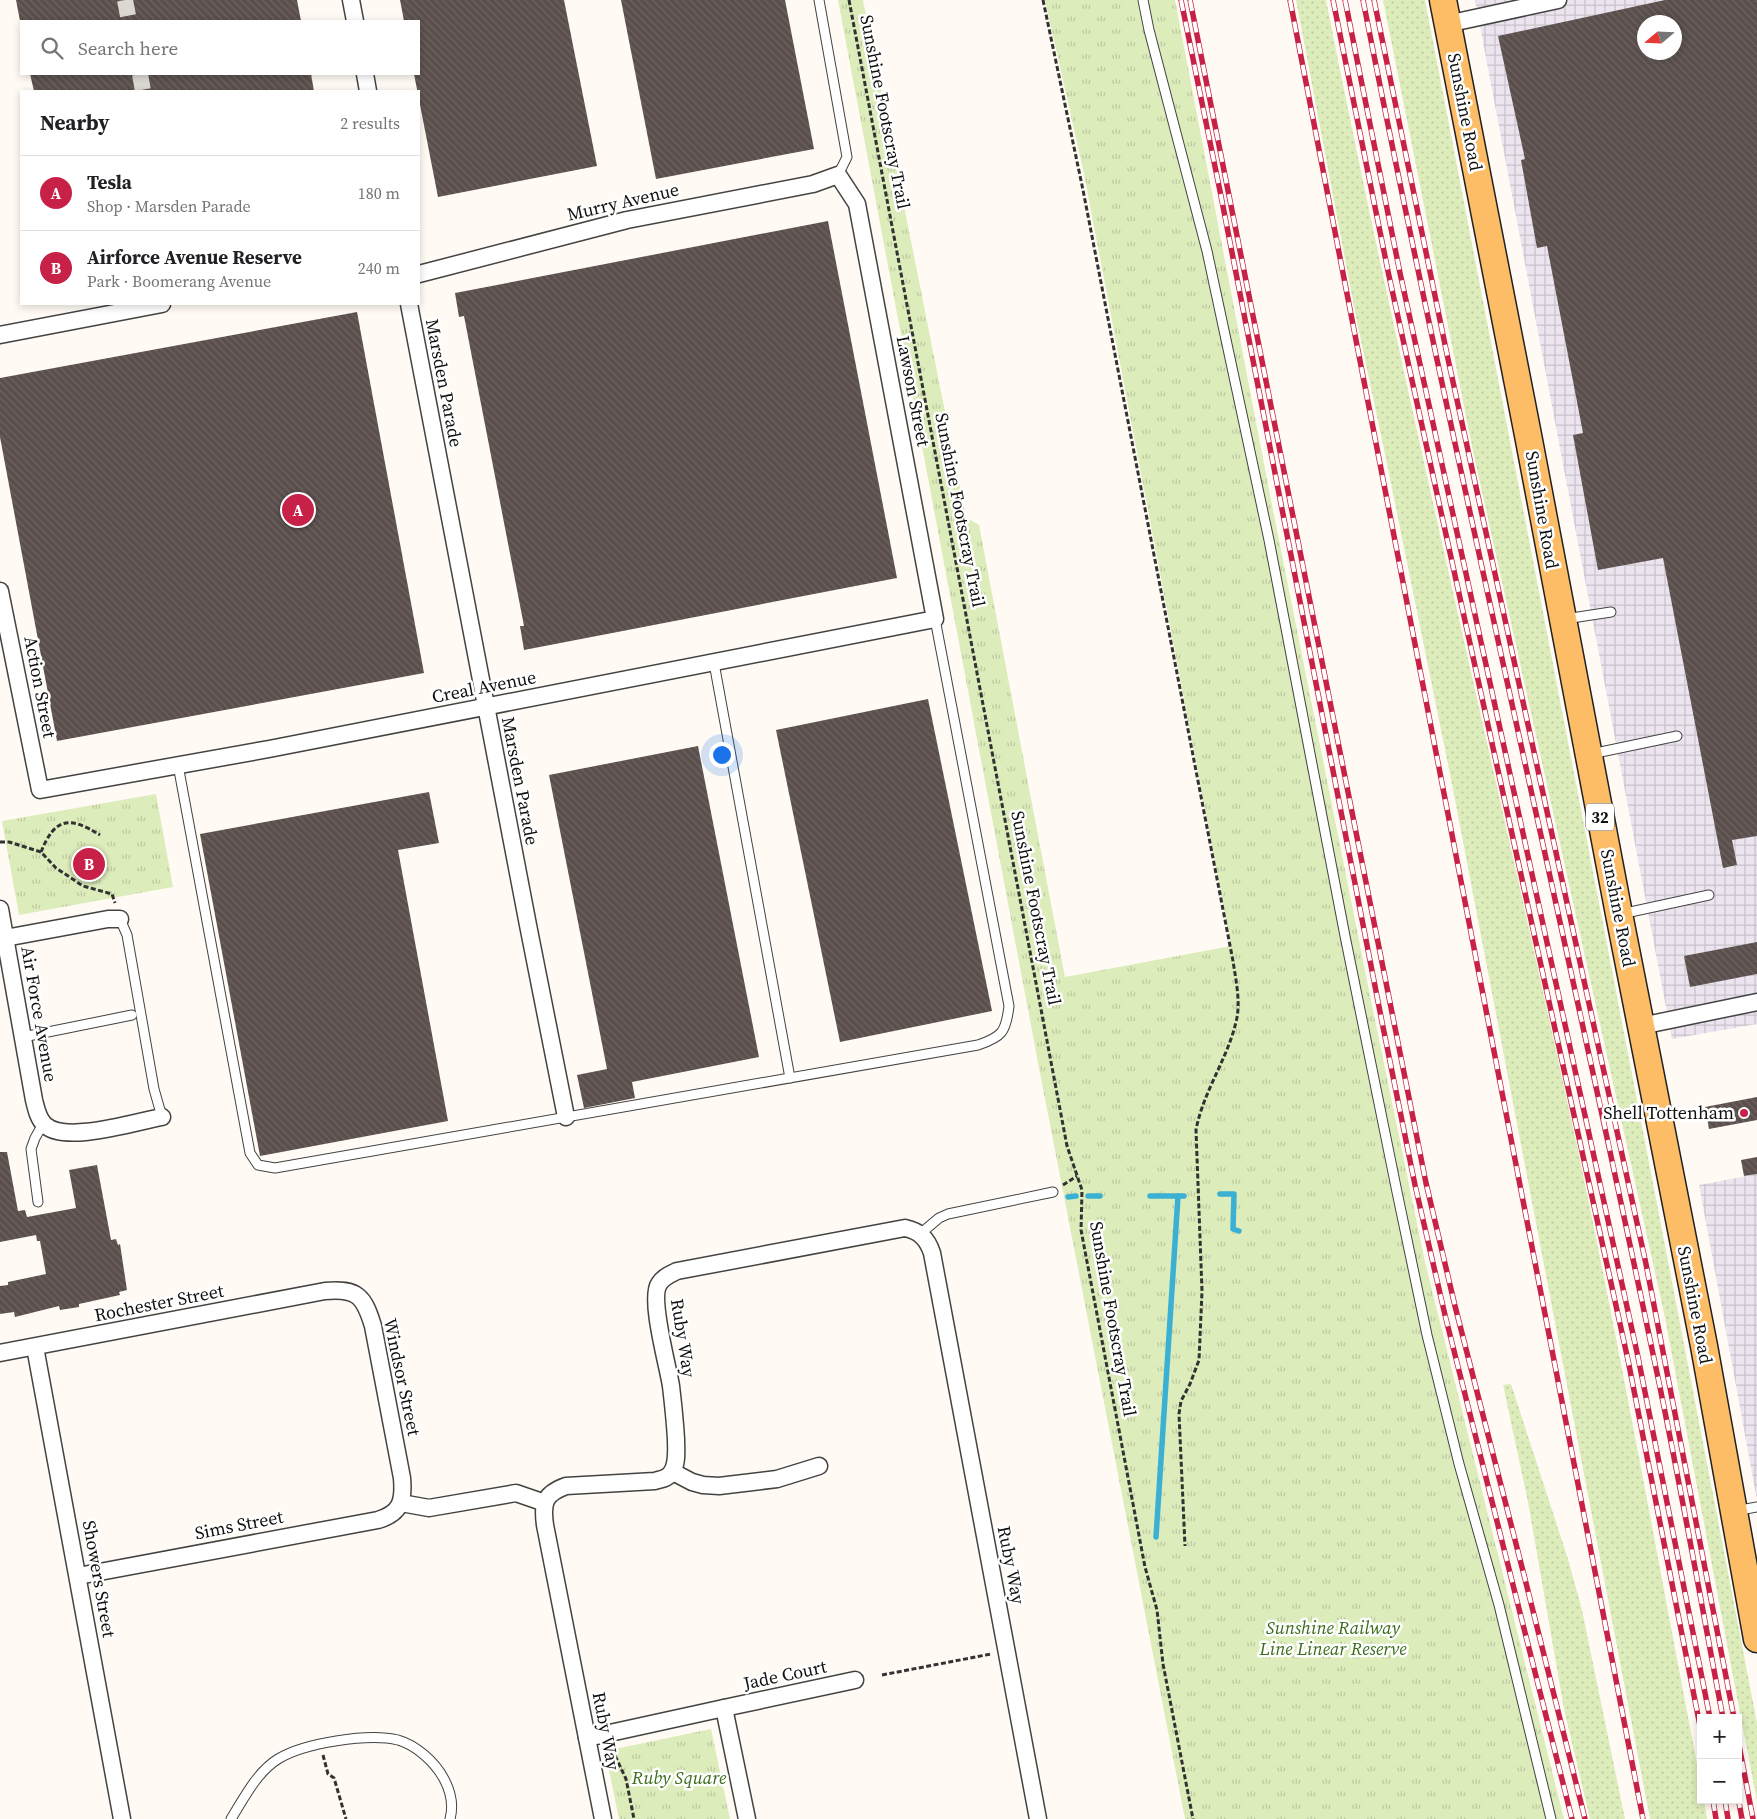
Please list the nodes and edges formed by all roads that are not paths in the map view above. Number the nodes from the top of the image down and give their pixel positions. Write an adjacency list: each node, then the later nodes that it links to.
1 (351, 0): 6 (street)
2 (819, 0): 9 (lane)
3 (1143, 0): 61 (lane)
4 (1558, 0): 5 (street)
5 (1445, 12): 17 (main road, Sunshine Road / 32)
6 (355, 20)
7 (365, 75): 8 (street)
8 (368, 90)
9 (838, 175): 10 (street, Murry Avenue); 16 (street, Lawson Street)
10 (420, 274)
11 (157, 305): 13 (street)
12 (409, 305): 19 (street, Marsden Parade)
13 (0, 335)
14 (0, 590): 23 (street, Action Street)
15 (1611, 612): 17 (lane)
16 (935, 619): 18 (street, Creal Avenue); 33 (lane)
17 (1562, 619): 21 (main road, Sunshine Road / 32)
18 (714, 663): 19 (street, Creal Avenue); 33 (lane)
19 (486, 707): 22 (street, Creal Avenue); 35 (street, Marsden Parade)
20 (1677, 736): 21 (lane)
21 (1588, 755): 26 (main road, Sunshine Road / 32)
22 (178, 765): 23 (street, Creal Avenue); 35 (lane)
23 (40, 790)
24 (1709, 896): 26 (lane)
25 (0, 909): 28 (street, Air Force Avenue)
26 (1619, 914): 31 (main road, Sunshine Road / 32)
27 (119, 919): 28 (street); 34 (lane)
28 (5, 938): 32 (street, Air Force Avenue)
29 (1757, 1002): 31 (street)
30 (132, 1016): 32 (lane)
31 (1641, 1026): 47 (main road, Sunshine Road / 32)
32 (23, 1037): 36 (street, Air Force Avenue)
33 (790, 1078): 35 (lane)
34 (162, 1117): 36 (street)
35 (566, 1117)
36 (43, 1124): 38 (lane)
37 (1052, 1192): 39 (lane)
38 (38, 1202)
39 (920, 1234): 44 (street, Ruby Way); 60 (street, Ruby Way)
40 (325, 1292): 41 (street, Rochester Street); 45 (street, Windsor Street)
41 (35, 1347): 42 (street, Rochester Street); 49 (street, Showers Street)
42 (0, 1353)
43 (819, 1466): 44 (street)
44 (673, 1472): 46 (street)
45 (401, 1503): 46 (street); 49 (street, Sims Street)
46 (545, 1503): 54 (street, Ruby Way)
47 (1745, 1509): 50 (main road, Sunshine Road / 32)
48 (1755, 1566): 50 (lane)
49 (78, 1576): 55 (street, Showers Street)
50 (1748, 1594): 51 (main road, Sunshine Road / 32)
51 (1757, 1636)
52 (855, 1680): 53 (street, Jade Court)
53 (724, 1708): 54 (street, Jade Court); 59 (street)
54 (587, 1738): 58 (street, Ruby Way)
55 (122, 1819)
56 (231, 1819): 57 (lane)
57 (450, 1819)
58 (603, 1819)
59 (748, 1819)
60 (1038, 1819)
61 (1551, 1819)

